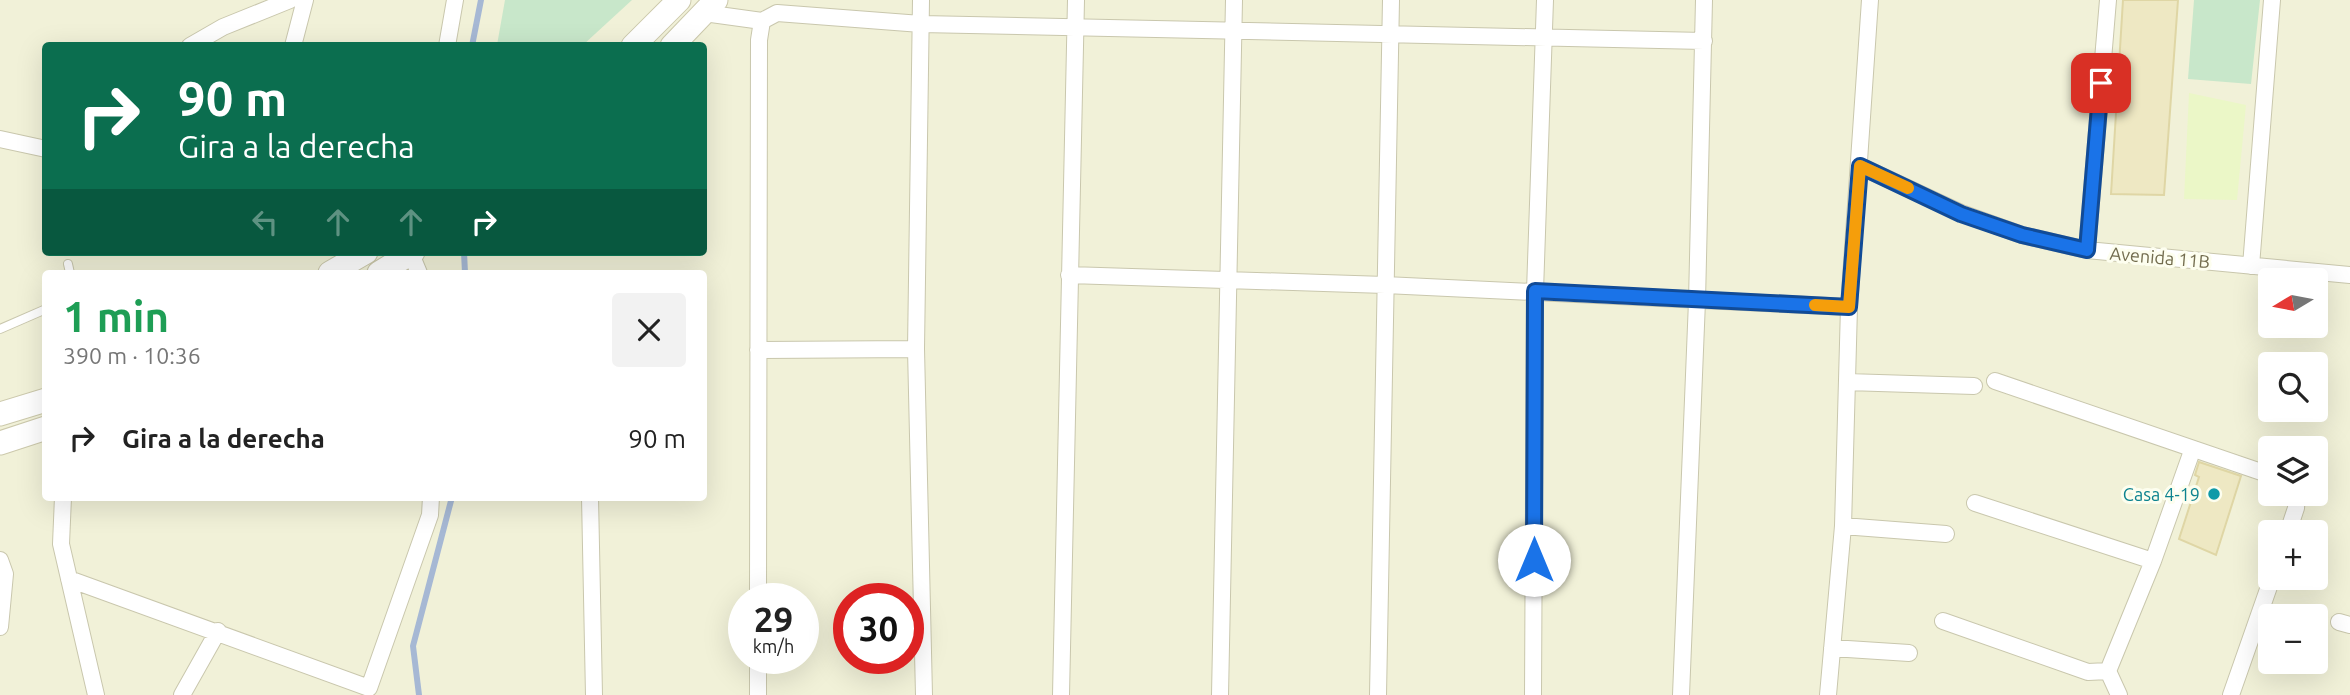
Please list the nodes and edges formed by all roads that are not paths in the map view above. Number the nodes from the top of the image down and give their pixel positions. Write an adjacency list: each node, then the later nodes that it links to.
1 (290, 0): 22 (street)
2 (304, 0): 23 (street)
3 (455, 0): 24 (street)
4 (679, 0): 25 (main road)
5 (921, 0): 16 (street)
6 (1076, 0): 17 (street)
7 (1234, 0): 18 (street)
8 (1391, 0): 19 (street)
9 (1545, 0): 20 (street)
10 (1704, 0): 21 (street)
11 (1870, 0): 29 (street)
12 (2108, 0): 30 (street)
13 (2272, 0): 34 (street)
14 (710, 7): 15 (street); 26 (main road)
15 (762, 21): 16 (street); 48 (street)
16 (920, 23): 17 (street); 47 (street)
17 (1076, 27): 18 (street); 38 (street)
18 (1234, 31): 19 (street); 40 (street)
19 (1390, 34): 20 (street); 41 (street)
20 (1545, 39): 21 (street); 42 (street)
21 (1704, 41): 43 (street)
22 (197, 42)
23 (294, 42)
24 (448, 42)
25 (637, 42)
26 (676, 42)
27 (0, 139): 28 (street)
28 (42, 148)
29 (1860, 166): 30 (street, Avenida 11B); 44 (street)
30 (2087, 250): 34 (street, Avenida 11B)
31 (359, 256): 36 (main road)
32 (415, 260): 37 (main road)
33 (68, 264): 35 (lane)
34 (2251, 266): 39 (street, Avenida 11B)
35 (69, 270)
36 (335, 270)
37 (387, 270)
38 (1069, 275): 40 (street); 82 (street)
39 (2350, 275)
40 (1229, 282): 41 (street); 83 (street)
41 (1385, 285): 42 (street); 84 (street)
42 (1535, 291): 43 (street); 85 (street)
43 (1697, 300): 44 (street); 86 (street)
44 (1849, 307): 50 (street)
45 (42, 311): 46 (lane)
46 (0, 329)
47 (916, 349): 48 (street); 81 (street)
48 (758, 350): 67 (street)
49 (1995, 381): 56 (street)
50 (1847, 382): 51 (street); 62 (street)
51 (1974, 386)
52 (42, 401): 53 (main road)
53 (0, 414)
54 (42, 429): 55 (main road)
55 (0, 443)
56 (2192, 451): 57 (street); 65 (street)
57 (2258, 471)
58 (63, 501): 66 (street)
59 (431, 501): 76 (street)
60 (590, 501): 79 (street)
61 (1975, 503): 65 (street)
62 (1843, 526): 63 (street); 72 (street)
63 (1946, 534)
64 (0, 560): 70 (street)
65 (2153, 561): 74 (street)
66 (69, 579): 71 (street); 77 (street)
67 (758, 583)
68 (2268, 590): 89 (street)
69 (1943, 621): 74 (street)
70 (0, 627)
71 (218, 631): 76 (street); 78 (street)
72 (1832, 648): 73 (street); 87 (street)
73 (1909, 653)
74 (2108, 671): 88 (street)
75 (758, 674): 80 (street)
76 (374, 691)
77 (96, 695)
78 (182, 695)
79 (594, 695)
80 (758, 695)
81 (925, 695)
82 (1061, 695)
83 (1220, 695)
84 (1378, 695)
85 (1533, 695)
86 (1681, 695)
87 (1829, 695)
88 (2119, 695)
89 (2231, 695)

